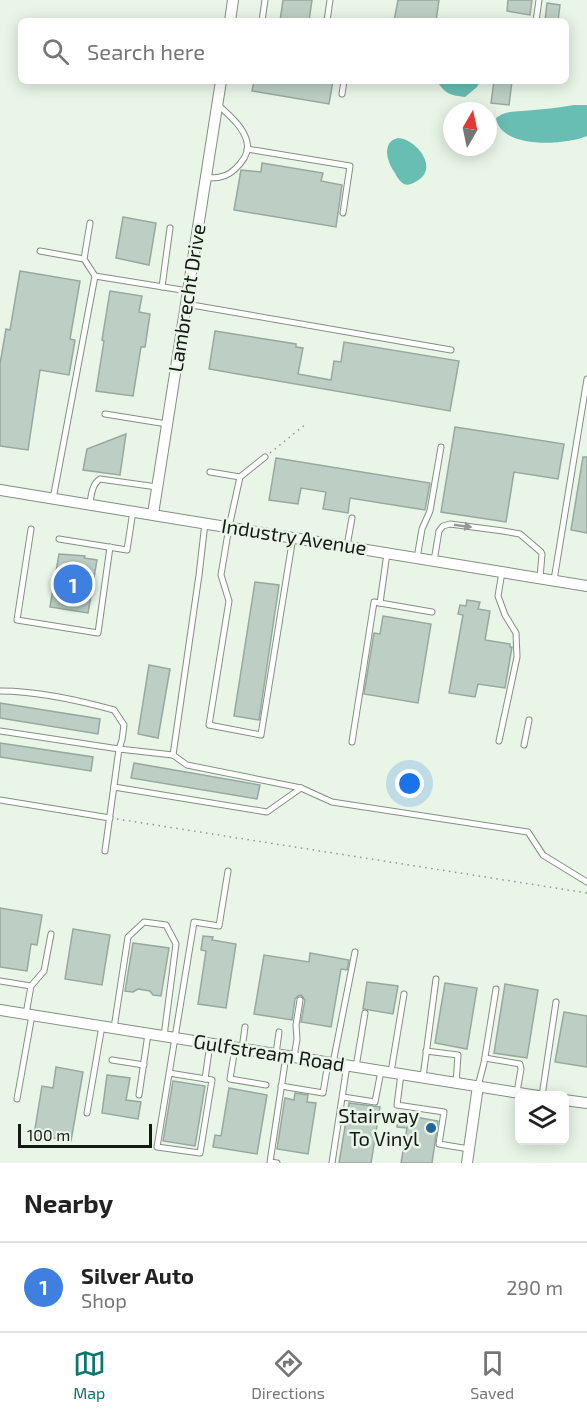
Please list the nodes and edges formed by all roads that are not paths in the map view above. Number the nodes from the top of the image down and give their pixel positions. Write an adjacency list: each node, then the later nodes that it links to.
1 (233, 0): 5 (street)
2 (265, 0): 6 (lane)
3 (330, 0): 7 (lane)
4 (539, 0): 8 (lane)
5 (230, 18)
6 (262, 18)
7 (327, 18)
8 (536, 18)
9 (220, 84): 12 (street, Lambrecht Drive)
10 (344, 84): 11 (lane)
11 (342, 94)
12 (217, 104): 13 (lane); 14 (street, Lambrecht Drive)
13 (247, 149): 14 (lane); 15 (lane)
14 (206, 178): 22 (street, Lambrecht Drive)
15 (343, 213)
16 (90, 223): 19 (lane)
17 (170, 228): 21 (lane)
18 (40, 251): 19 (lane)
19 (84, 259): 20 (lane)
20 (95, 276): 21 (lane); 34 (lane)
21 (162, 287): 22 (lane)
22 (188, 291): 23 (street, Lambrecht Drive)
23 (186, 304): 24 (lane); 27 (street, Lambrecht Drive)
24 (451, 350)
25 (587, 379): 51 (lane)
26 (105, 414): 27 (lane)
27 (167, 424): 32 (street, Lambrecht Drive)
28 (441, 447): 47 (lane)
29 (265, 458): 31 (lane)
30 (210, 471): 31 (lane)
31 (240, 477): 40 (lane)
32 (157, 487): 35 (lane); 37 (street, Lambrecht Drive)
33 (0, 490): 34 (street, Industry Avenue)
34 (53, 499): 35 (street, Industry Avenue)
35 (90, 504): 36 (street, Industry Avenue)
36 (133, 511): 37 (street, Industry Avenue); 45 (lane)
37 (153, 514): 39 (street, Industry Avenue)
38 (352, 518): 44 (lane)
39 (205, 523): 40 (street, Industry Avenue); 62 (lane)
40 (229, 527): 42 (street, Industry Avenue); 42 (lane)
41 (31, 529): 45 (lane)
42 (293, 537): 44 (street, Industry Avenue)
43 (59, 539): 45 (lane)
44 (347, 546): 46 (street, Industry Avenue)
45 (110, 547)
46 (387, 553): 47 (street, Industry Avenue); 53 (lane)
47 (417, 558): 48 (street, Industry Avenue)
48 (434, 561): 49 (street, Industry Avenue); 50 (lane, one-way to 50)
49 (502, 572): 50 (street, Industry Avenue); 58 (lane)
50 (540, 578): 51 (street, Industry Avenue)
51 (554, 580): 52 (street, Industry Avenue)
52 (587, 586)
53 (380, 603): 54 (lane); 59 (lane)
54 (432, 612)
55 (0, 691): 61 (lane)
56 (529, 720): 60 (lane)
57 (0, 731): 61 (lane)
58 (499, 741)
59 (352, 742)
60 (524, 745)
61 (119, 749): 62 (lane); 63 (lane)
62 (173, 755): 64 (lane)
63 (114, 787): 64 (lane); 66 (lane)
64 (301, 788): 69 (lane)
65 (0, 800): 66 (lane)
66 (110, 818): 67 (lane)
67 (105, 851)
68 (228, 871): 86 (lane)
69 (587, 882)
70 (51, 934): 74 (lane)
71 (355, 952): 93 (lane)
72 (436, 979): 89 (lane)
73 (0, 981): 74 (lane)
74 (31, 986): 81 (lane)
75 (496, 989): 91 (lane)
76 (404, 994): 96 (lane)
77 (300, 1000): 90 (lane)
78 (556, 1002): 105 (lane)
79 (0, 1010): 81 (street, Gulfstream Road)
80 (365, 1013): 95 (lane)
81 (29, 1015): 82 (street, Gulfstream Road); 109 (lane)
82 (108, 1027): 85 (street, Gulfstream Road); 86 (lane); 112 (lane)
83 (245, 1027): 88 (lane)
84 (279, 1032): 90 (lane)
85 (148, 1034): 86 (street, Gulfstream Road); 94 (lane)
86 (169, 1037): 87 (street, Gulfstream Road); 97 (lane)
87 (210, 1044): 88 (street, Gulfstream Road); 99 (lane)
88 (238, 1048): 90 (street, Gulfstream Road); 101 (lane)
89 (426, 1051): 98 (lane); 100 (lane)
90 (285, 1055): 93 (street, Gulfstream Road); 102 (lane)
91 (485, 1058): 103 (lane); 104 (lane)
92 (112, 1060): 94 (lane)
93 (330, 1063): 95 (street, Gulfstream Road); 102 (lane)
94 (144, 1065): 107 (lane)
95 (351, 1066): 96 (street, Gulfstream Road); 108 (lane)
96 (391, 1072): 98 (street, Gulfstream Road); 108 (lane); 113 (lane)
97 (169, 1073): 99 (lane); 99 (lane)
98 (423, 1077): 100 (street, Gulfstream Road)
99 (205, 1079)
100 (456, 1083): 103 (street, Gulfstream Road)
101 (266, 1085)
102 (281, 1086): 114 (lane)
103 (478, 1086): 106 (street, Gulfstream Road); 113 (street)
104 (517, 1091)
105 (541, 1091)
106 (515, 1092)
107 (139, 1095)
108 (343, 1097): 115 (lane)
109 (17, 1100)
110 (569, 1101): 111 (street)
111 (587, 1103)
112 (87, 1113)
113 (469, 1149): 116 (street)
114 (277, 1163)
115 (333, 1163)
116 (467, 1163)

